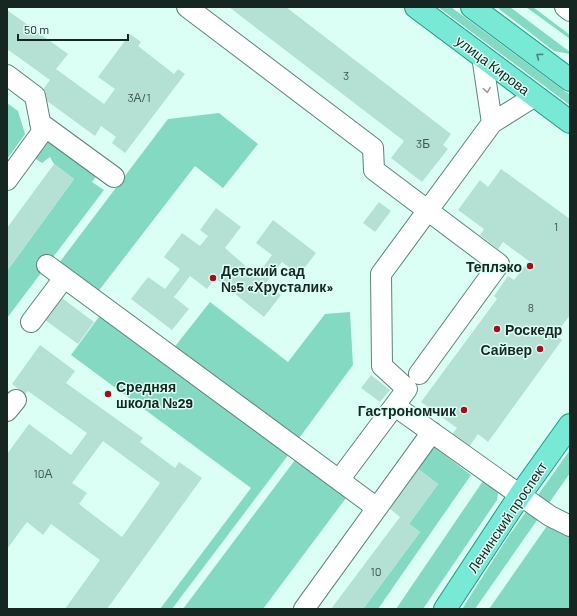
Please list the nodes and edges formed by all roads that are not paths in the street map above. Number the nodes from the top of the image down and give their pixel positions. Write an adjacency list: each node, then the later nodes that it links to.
1 (187, 7): 15 (lane)
2 (416, 7): 6 (main road, улица Кирова)
3 (472, 7): 8 (main road, one-way to 3)
4 (565, 7): 5 (lane)
5 (570, 11)
6 (482, 56): 9 (main road, улица Кирова); 12 (lane, one-way to 12)
7 (7, 75): 11 (lane)
8 (570, 80)
9 (535, 96): 10 (main road, улица Кирова); 12 (lane)
10 (570, 122)
11 (40, 123): 13 (lane); 14 (lane)
12 (492, 123): 15 (lane)
13 (114, 177)
14 (7, 180)
15 (428, 210): 19 (lane); 20 (lane)
16 (47, 265): 17 (lane)
17 (64, 278): 18 (lane); 23 (lane)
18 (31, 322)
19 (418, 374)
20 (395, 406): 22 (lane); 23 (lane)
21 (570, 425): 24 (main road, Ленинский проспект)
22 (432, 432): 24 (lane); 25 (lane)
23 (339, 480): 25 (lane)
24 (520, 495): 26 (lane); 28 (main road, Ленинский проспект)
25 (377, 508): 27 (lane)
26 (570, 526)
27 (304, 609)
28 (445, 609)

